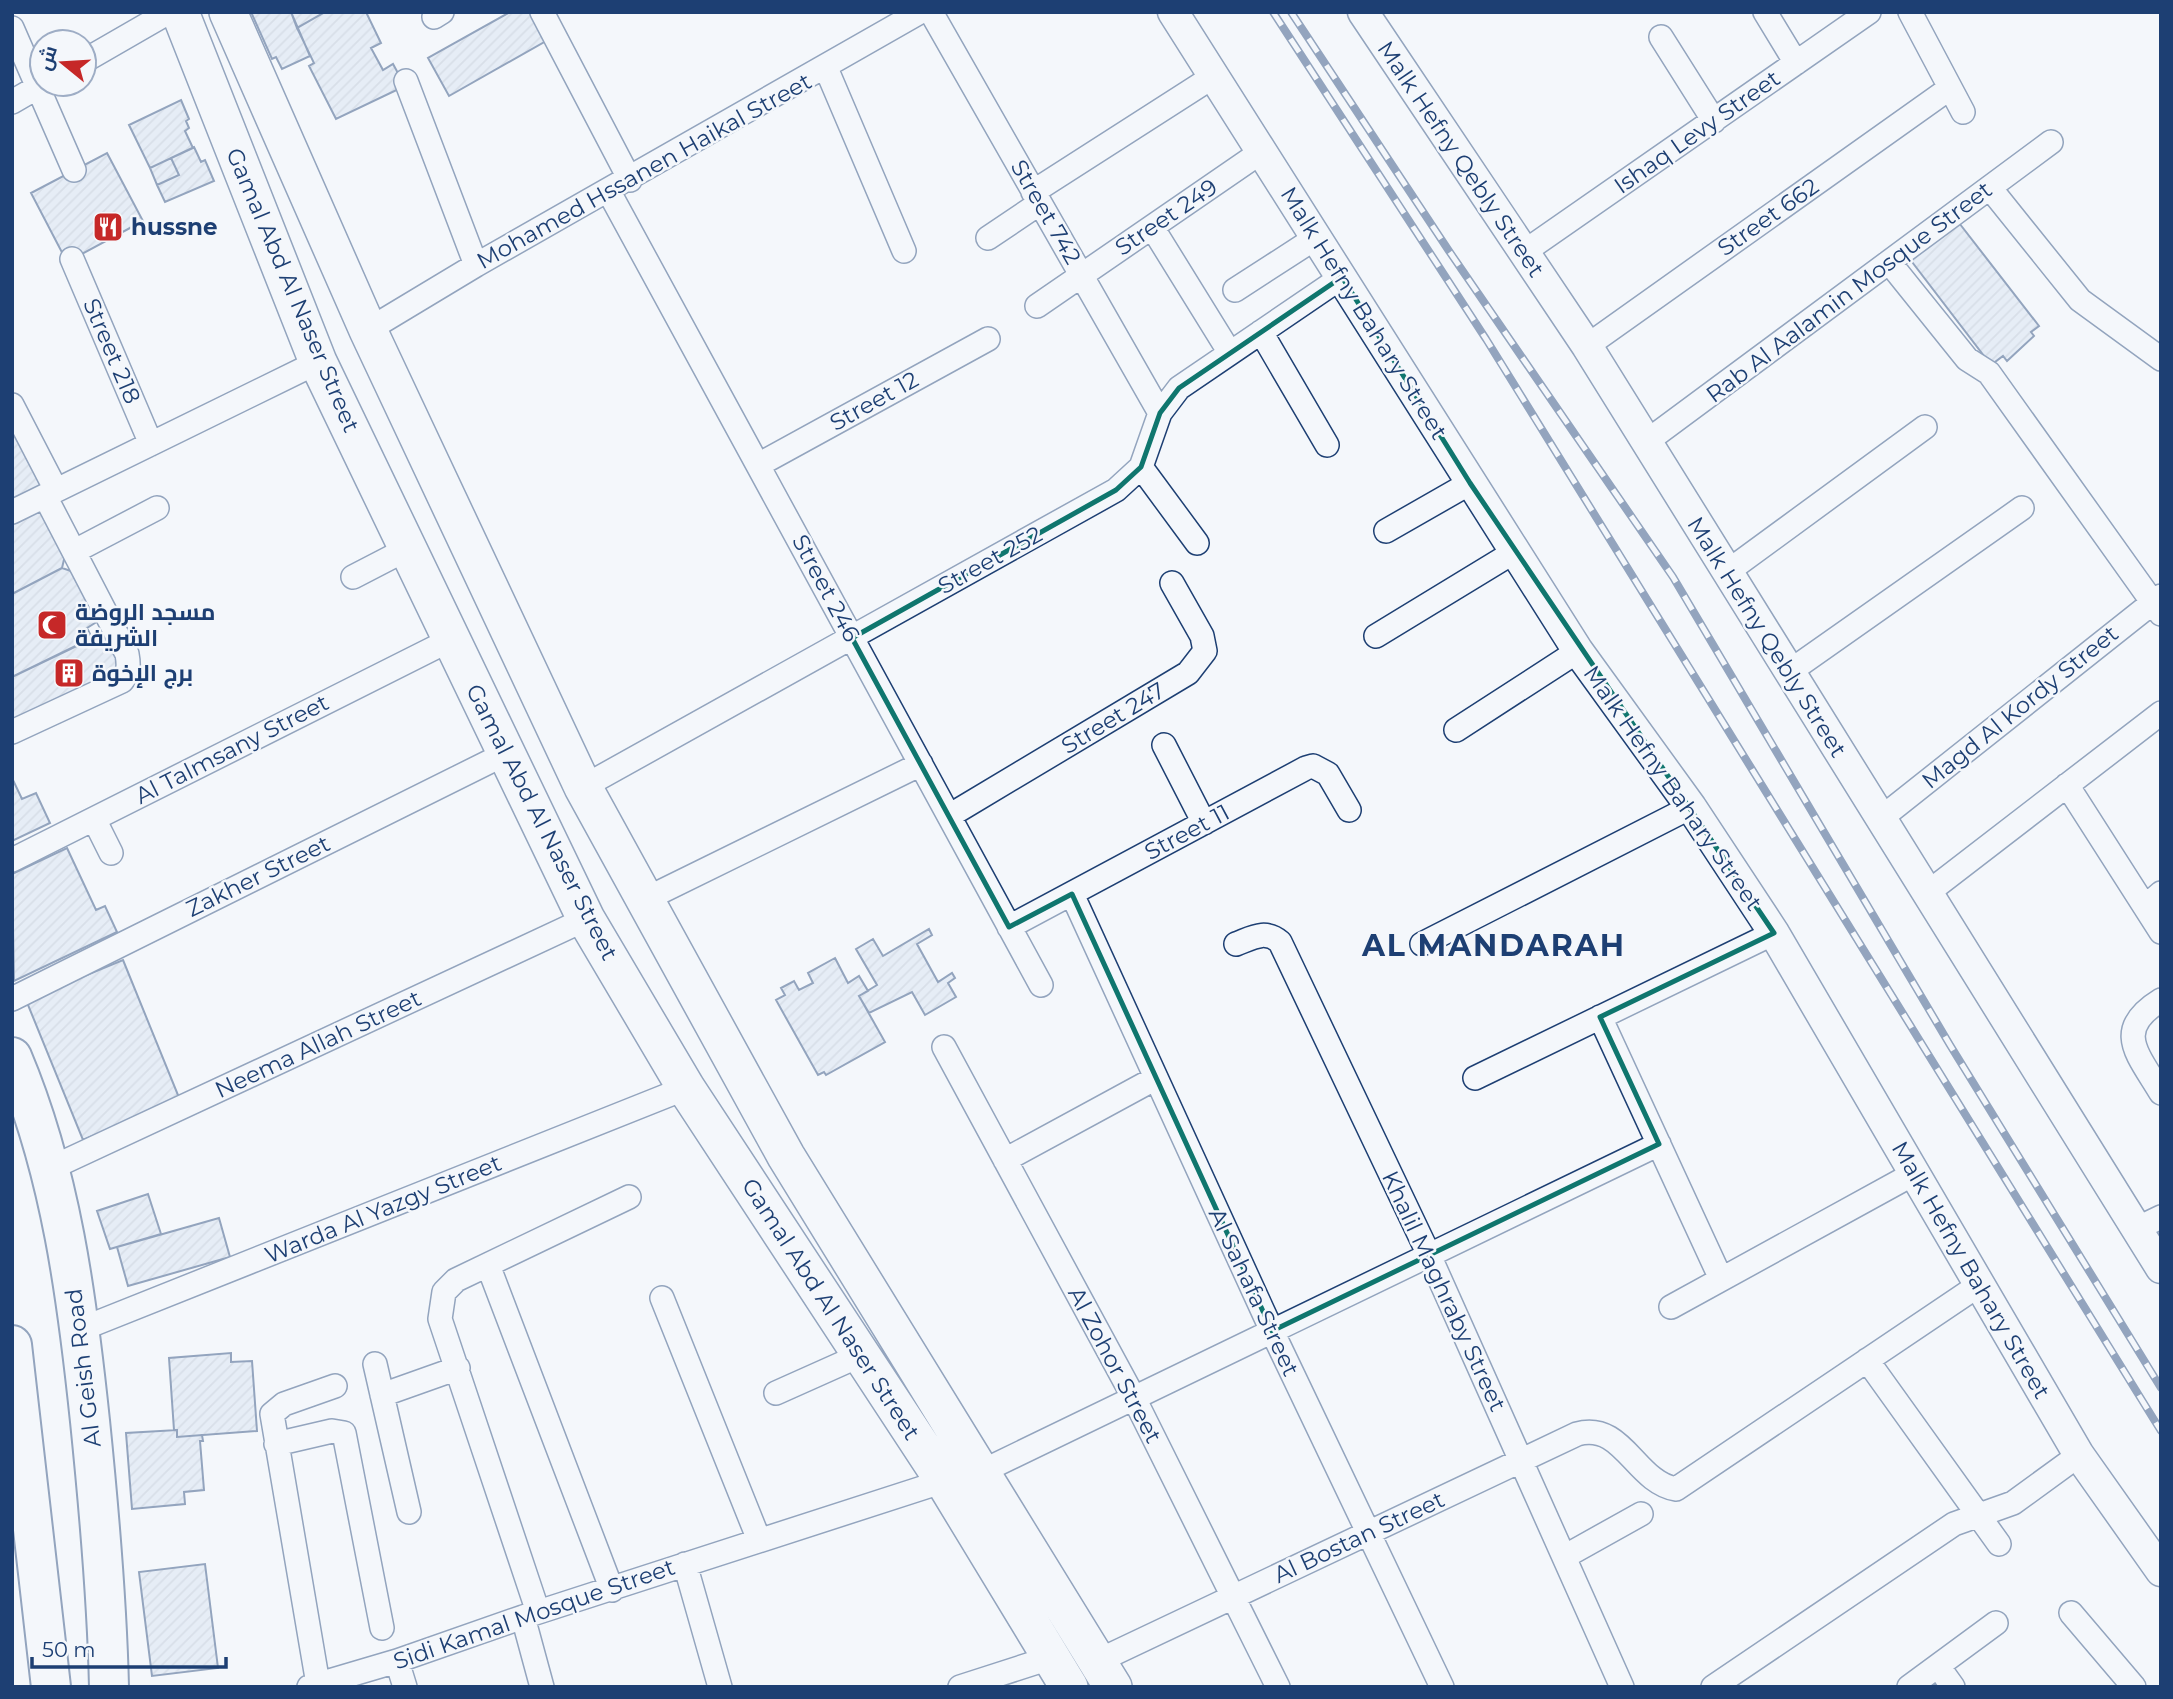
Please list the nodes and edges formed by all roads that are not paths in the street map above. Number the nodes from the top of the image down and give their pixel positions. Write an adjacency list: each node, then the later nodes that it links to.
1 (169, 12): 15 (street)
2 (180, 12): 52 (main road, Gamal Abd Al Naser Street)
3 (228, 12): 46 (main road, Gamal Abd Al Naser Street)
4 (542, 12): 30 (street)
5 (920, 12): 12 (street, Mohamed Hssanen Haikal Street)
6 (931, 12): 33 (street, Street 742)
7 (1174, 12): 19 (street, Malk Hefny Bahary Street)
8 (1363, 12): 38 (street, Malk Hefny Qebly Street)
9 (1765, 12): 17 (street)
10 (1870, 12): 17 (street, Ishaq Levy Street)
11 (1910, 12): 21 (street)
12 (889, 21): 18 (street, Mohamed Hssanen Haikal Street)
13 (12, 28): 16 (street)
14 (1661, 37): 26 (street)
15 (98, 53)
16 (28, 59)
17 (1796, 63): 26 (street, Ishaq Levy Street)
18 (827, 68): 30 (street, Mohamed Hssanen Haikal Street); 37 (street)
19 (1214, 76): 28 (street, Malk Hefny Bahary Street); 33 (street)
20 (406, 81): 41 (street)
21 (1950, 88): 25 (street); 49 (street, Street 662)
22 (28, 93): 24 (street)
23 (46, 98): 29 (street)
24 (12, 102)
25 (1963, 113)
26 (1714, 121): 38 (street, Ishaq Levy Street)
27 (2051, 142): 31 (street, Rab Al Aalamin Mosque Street)
28 (1261, 152): 34 (street, Street 249); 36 (street, Malk Hefny Bahary Street)
29 (74, 170)
30 (630, 180): 32 (street, Mohamed Hssanen Haikal Street)
31 (1990, 188): 40 (street, Rab Al Aalamin Mosque Street); 51 (street)
32 (609, 192): 41 (street, Mohamed Hssanen Haikal Street); 59 (street, Street 246)
33 (1037, 197): 35 (street); 42 (street, Street 742)
34 (1152, 227): 42 (street, Street 249); 50 (street)
35 (988, 237)
36 (1317, 237): 43 (street, Malk Hefny Bahary Street); 44 (street)
37 (904, 250)
38 (1524, 252): 49 (street, Malk Hefny Qebly Street)
39 (72, 259): 57 (street, Street 218)
40 (1889, 262): 56 (street, Rab Al Aalamin Mosque Street); 75 (street)
41 (476, 265): 46 (street, Mohamed Hssanen Haikal Street)
42 (1082, 274): 45 (street, Street 249); 54 (street, Street 742)
43 (1342, 277): 47 (street, Street 252); 61 (street, Malk Hefny Bahary Street)
44 (1235, 290)
45 (1037, 306)
46 (368, 330): 70 (main road, Gamal Abd Al Naser Street)
47 (1261, 332): 50 (street, Street 252); 58 (street)
48 (988, 339): 59 (street, Street 12)
49 (1587, 346): 56 (street, Malk Hefny Qebly Street)
50 (1230, 353): 54 (street, Street 252)
51 (2161, 359)
52 (318, 362): 57 (street); 71 (main road, Gamal Abd Al Naser Street)
53 (12, 405): 62 (street)
54 (1160, 413): 60 (street, Street 252)
55 (1925, 427): 72 (street)
56 (1646, 442): 72 (street, Malk Hefny Qebly Street)
57 (151, 444): 62 (street)
58 (1327, 445)
59 (760, 464): 77 (street, Street 246)
60 (1141, 467): 67 (street); 77 (street, Street 252)
61 (1470, 483): 66 (street); 69 (street, Malk Hefny Bahary Street)
62 (50, 493): 65 (street); 68 (street)
63 (157, 508): 68 (street)
64 (2022, 508): 80 (street)
65 (12, 512)
66 (1386, 530)
67 (1197, 542)
68 (75, 551): 83 (street)
69 (1514, 552): 76 (street); 79 (street, Malk Hefny Bahary Street)
70 (472, 557): 71 (main road); 88 (main road, Gamal Abd Al Naser Street)
71 (417, 564): 73 (street); 78 (main road, Gamal Abd Al Naser Street)
72 (1727, 572): 80 (street, Malk Hefny Qebly Street)
73 (353, 577)
74 (1172, 583): 91 (street, Street 247)
75 (2158, 604): 93 (street, Magd Al Kordy Street)
76 (1376, 636)
77 (852, 638): 86 (street, Street 246); 88 (street, Street 252)
78 (452, 639): 85 (main road, Gamal Abd Al Naser Street); 92 (street, Al Talmsany Street)
79 (1578, 651): 82 (street); 89 (street, Malk Hefny Bahary Street)
80 (1789, 672): 93 (street, Malk Hefny Qebly Street)
81 (2161, 713): 87 (street)
82 (1455, 730)
83 (12, 732)
84 (1164, 745): 94 (street)
85 (505, 754): 101 (main road, Gamal Abd Al Naser Street); 108 (street, Zakher Street)
86 (921, 764): 91 (street, Street 246); 99 (street)
87 (2067, 785): 98 (street); 100 (street)
88 (583, 787): 99 (main road, Gamal Abd Al Naser Street)
89 (1691, 807): 104 (street, Malk Hefny Bahary Street); 106 (street)
90 (1349, 810): 94 (street, Street 11)
91 (949, 816): 102 (street, Street 246)
92 (94, 818): 95 (street); 96 (street, Al Talmsany Street)
93 (1880, 819): 98 (street, Malk Hefny Qebly Street)
94 (1204, 823): 97 (street, Street 11)
95 (111, 853)
96 (12, 860)
97 (1072, 894): 102 (street, Street 11); 113 (street, Al Sahafa Street)
98 (1926, 894): 122 (street, Malk Hefny Qebly Street)
99 (644, 900): 144 (main road, Gamal Abd Al Naser Street)
100 (2153, 900): 103 (street)
101 (586, 919): 115 (main road, Gamal Abd Al Naser Street); 119 (street, Neema Allah Street)
102 (1009, 927): 107 (street, Street 246)
103 (2161, 932)
104 (1774, 933): 110 (street); 120 (street, Malk Hefny Bahary Street)
105 (1236, 944): 123 (street, Khalil Maghraby Street)
106 (1422, 944)
107 (1041, 985)
108 (12, 999)
109 (2161, 1000): 116 (street)
110 (1600, 1017): 114 (street); 117 (street)
111 (944, 1047): 118 (street, Al Zohor Street)
112 (12, 1057): 119 (highway, Al Geish Road)
113 (1156, 1078): 118 (street); 131 (street, Al Sahafa Street)
114 (1475, 1078)
115 (686, 1088): 130 (street, Warda Al Yazgy Street); 133 (main road, Gamal Abd Al Naser Street)
116 (2161, 1093)
117 (1659, 1144): 123 (street); 126 (street)
118 (1005, 1160): 140 (street, Al Zohor Street)
119 (49, 1169): 130 (highway, Al Geish Road)
120 (1915, 1173): 126 (street); 127 (street, Malk Hefny Bahary Street)
121 (629, 1197): 124 (street)
122 (2148, 1223): 125 (street, Malk Hefny Qebly Street)
123 (1429, 1255): 131 (street); 143 (street, Khalil Maghraby Street)
124 (488, 1265): 136 (street); 155 (street)
125 (2161, 1268)
126 (1721, 1279): 129 (street)
127 (1979, 1284): 134 (street); 142 (street, Malk Hefny Bahary Street)
128 (662, 1298): 150 (street)
129 (1671, 1307)
130 (79, 1330): 167 (highway, Al Geish Road)
131 (1272, 1331): 140 (street); 149 (street, Al Sahafa Street)
132 (12, 1345): 166 (highway)
133 (861, 1354): 138 (street); 145 (main road, Gamal Abd Al Naser Street)
134 (1867, 1360): 143 (street, Al Bostan Street); 147 (street)
135 (375, 1364): 139 (street)
136 (458, 1368): 139 (street); 158 (street)
137 (335, 1386): 141 (street)
138 (776, 1393)
139 (382, 1395): 146 (street)
140 (1133, 1398): 144 (street); 156 (street, Al Zohor Street)
141 (276, 1444): 160 (street); 165 (street)
142 (2079, 1455): 147 (street); 154 (street, Malk Hefny Bahary Street)
143 (1521, 1460): 149 (street, Al Bostan Street); 152 (street, Khalil Maghraby Street)
144 (983, 1471): 164 (main road, Gamal Abd Al Naser Street)
145 (944, 1481): 150 (street, Sidi Kamal Mosque Street); 163 (main road, Gamal Abd Al Naser Street)
146 (409, 1513)
147 (1978, 1513): 151 (street); 175 (street)
148 (1641, 1514): 152 (street)
149 (1368, 1533): 156 (street, Al Bostan Street); 173 (street, Al Sahafa Street)
150 (760, 1540): 153 (street, Sidi Kamal Mosque Street)
151 (1999, 1544)
152 (1564, 1557): 174 (street, Khalil Maghraby Street)
153 (685, 1564): 155 (street, Sidi Kamal Mosque Street); 170 (street)
154 (2161, 1571)
155 (612, 1590): 158 (street, Sidi Kamal Mosque Street)
156 (1234, 1597): 164 (street, Al Bostan Street); 172 (street, Al Zohor Street)
157 (2071, 1613): 178 (street)
158 (531, 1615): 161 (street, Sidi Kamal Mosque Street); 169 (street)
159 (1996, 1623): 162 (street)
160 (383, 1628)
161 (397, 1661): 165 (street, Sidi Kamal Mosque Street); 168 (street)
162 (1938, 1666): 176 (street); 177 (street)
163 (1061, 1672): 171 (street)
164 (1105, 1674)
165 (313, 1685)
166 (51, 1687)
167 (109, 1687)
168 (405, 1687)
169 (542, 1687)
170 (720, 1687)
171 (960, 1687)
172 (1278, 1687)
173 (1442, 1687)
174 (1622, 1687)
175 (1713, 1687)
176 (1909, 1687)
177 (1953, 1687)
178 (2134, 1687)

